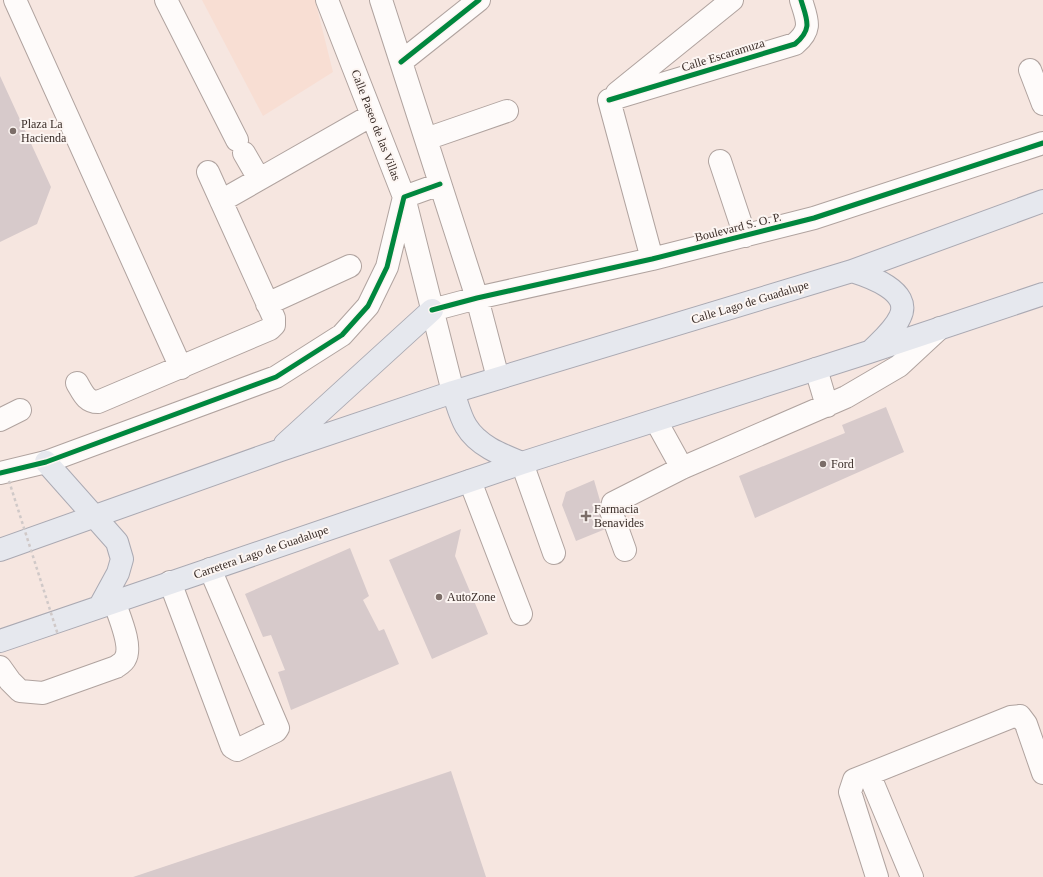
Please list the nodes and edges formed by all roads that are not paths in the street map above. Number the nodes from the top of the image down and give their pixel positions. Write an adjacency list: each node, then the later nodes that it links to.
1 (15, 0): 33 (street)
2 (166, 0): 18 (street)
3 (327, 0): 13 (street, Calle Paseo de las Villas)
4 (381, 0): 8 (street)
5 (479, 0): 8 (street)
6 (732, 0): 10 (street)
7 (801, 0): 10 (street, Calle Escaramuza)
8 (401, 62): 14 (street)
9 (1030, 70): 11 (street)
10 (609, 100): 24 (street)
11 (1043, 104)
12 (507, 111): 14 (street)
13 (372, 115): 18 (street); 20 (street, Calle Paseo de las Villas)
14 (426, 139): 19 (street)
15 (1043, 143): 23 (street, Boulevard S. O. P.)
16 (720, 161): 23 (street)
17 (208, 172): 21 (street)
18 (259, 179): 21 (street)
19 (440, 184): 20 (street); 28 (street)
20 (404, 197): 30 (street, Calle Paseo de las Villas); 43 (street)
21 (221, 201): 29 (street)
22 (1043, 201): 26 (main road, Calle Lago de Guadalupe)
23 (745, 236): 24 (street, Boulevard S. O. P.)
24 (652, 259): 28 (street, Boulevard S. O. P.)
25 (350, 266): 29 (street)
26 (852, 271): 32 (main road); 35 (main road, Calle Lago de Guadalupe)
27 (1043, 294): 31 (main road)
28 (477, 298): 30 (street, Boulevard S. O. P.); 35 (street)
29 (267, 304): 33 (street)
30 (432, 310): 37 (street, Calle Paseo de las Villas); 42 (main road)
31 (940, 328): 32 (main road); 38 (street)
32 (870, 352): 34 (main road)
33 (182, 368): 36 (street)
34 (816, 369): 38 (street); 41 (main road)
35 (498, 378): 37 (main road, Calle Lago de Guadalupe)
36 (77, 383)
37 (453, 392): 42 (main road); 44 (main road)
38 (827, 406): 45 (street)
39 (20, 410): 40 (street)
40 (0, 420)
41 (656, 421): 44 (main road); 45 (street)
42 (278, 451): 48 (main road)
43 (46, 462): 46 (street); 48 (main road)
44 (522, 463): 47 (main road, Carretera Lago de Guadalupe); 51 (street)
45 (682, 468): 50 (street)
46 (4, 477)
47 (470, 481): 52 (main road, Carretera Lago de Guadalupe); 55 (street)
48 (96, 516): 49 (main road); 54 (main road)
49 (0, 550)
50 (625, 550)
51 (554, 553)
52 (210, 569): 53 (main road, Carretera Lago de Guadalupe); 53 (street)
53 (170, 582): 54 (main road, Carretera Lago de Guadalupe)
54 (107, 604): 56 (main road, Carretera Lago de Guadalupe); 57 (street)
55 (521, 614)
56 (0, 641)
57 (0, 667)
58 (1043, 773): 59 (street)
59 (869, 774): 60 (street); 61 (street)
60 (877, 877)
61 (912, 877)

